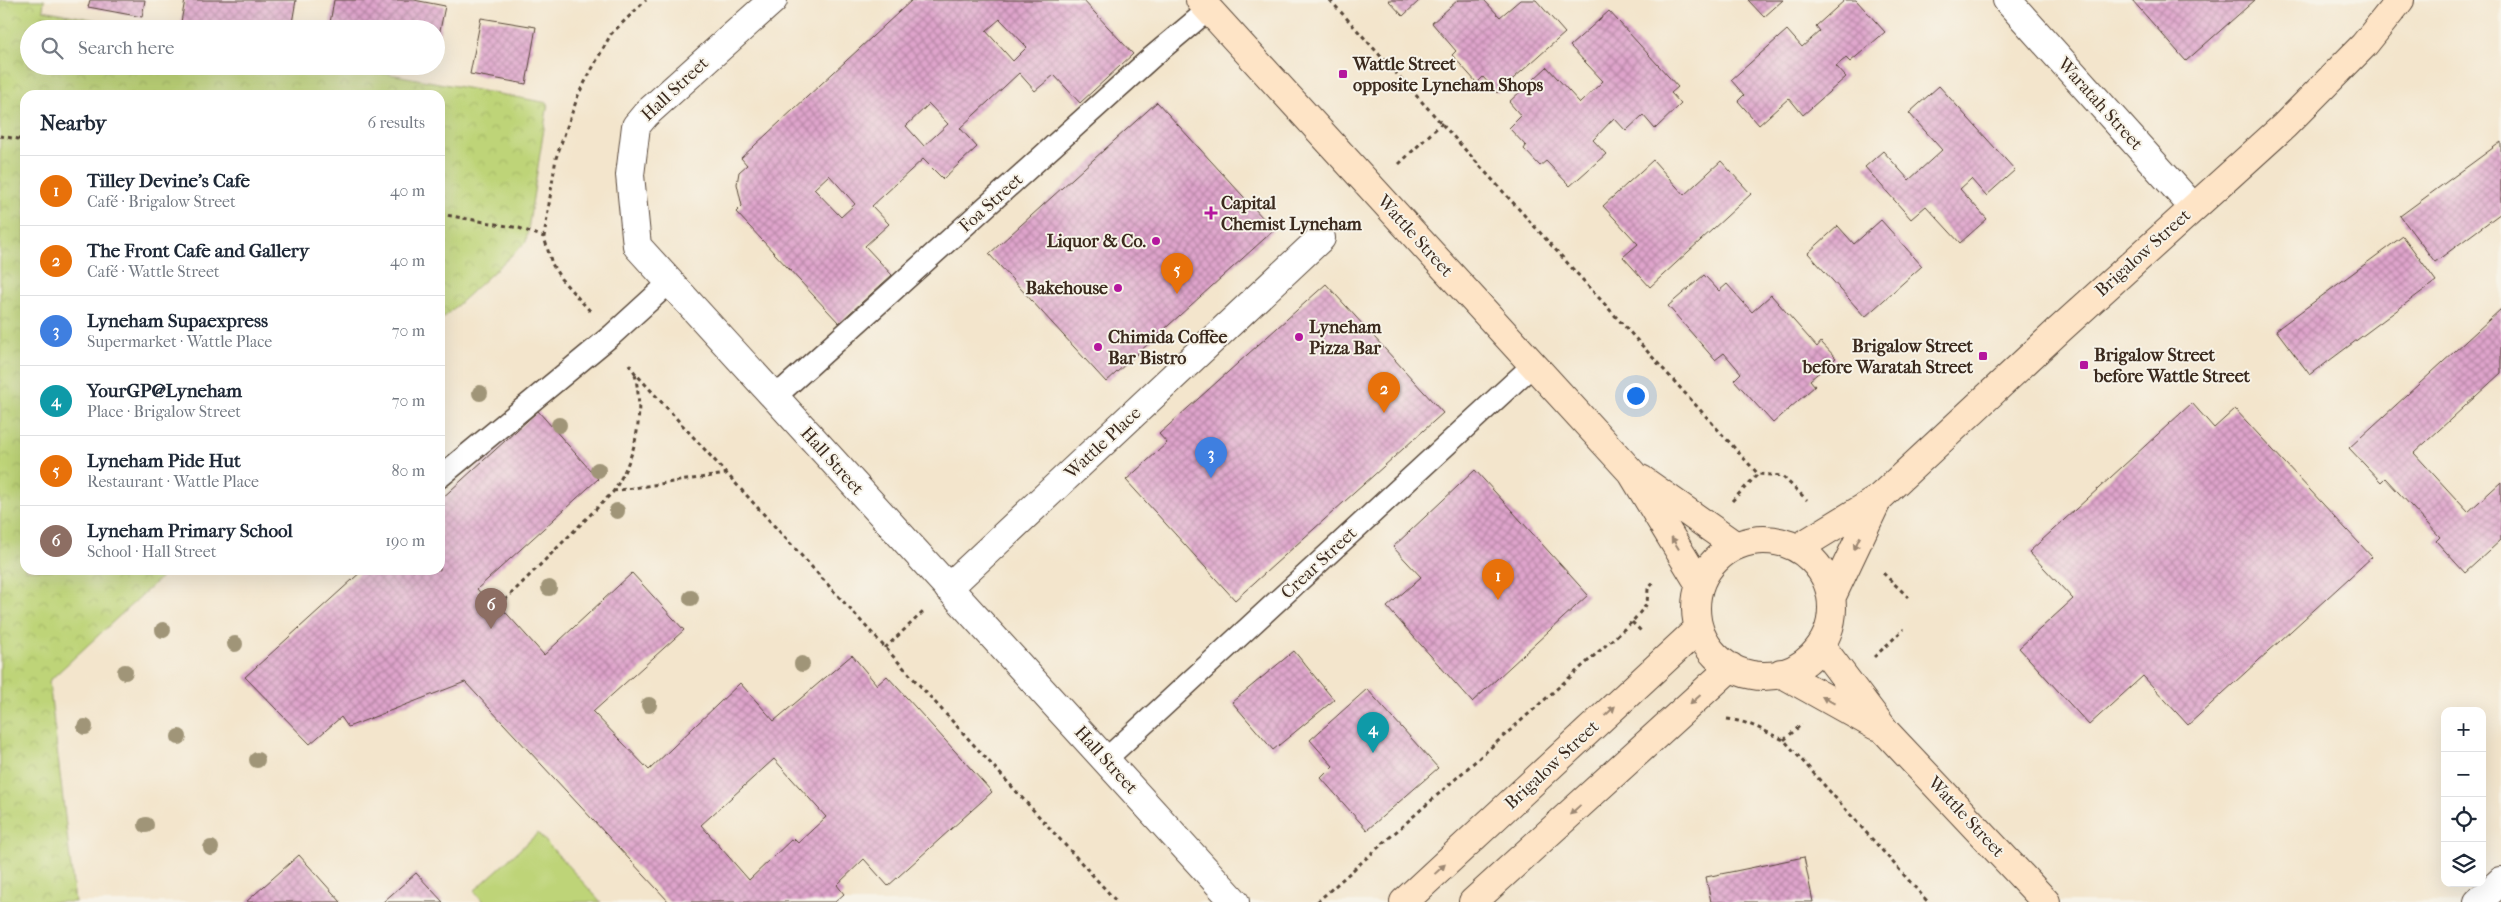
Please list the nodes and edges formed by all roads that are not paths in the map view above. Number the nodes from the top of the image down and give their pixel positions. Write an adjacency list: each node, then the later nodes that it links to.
1 (773, 0): 7 (street, Hall Street)
2 (2007, 0): 5 (street, Waratah Street)
3 (2400, 0): 5 (street, Brigalow Street)
4 (1204, 5): 8 (street, Wattle Street); 9 (lane, Foa Street)
5 (2193, 208): 12 (street, Brigalow Street)
6 (1321, 238): 16 (street, Wattle Place)
7 (670, 282): 9 (street, Hall Street); 11 (lane)
8 (1533, 365): 10 (street, Wattle Street); 23 (lane, Crear Street)
9 (775, 398): 16 (street, Hall Street)
10 (1632, 472): 13 (street, Wattle Street); 15 (street, Wattle Street, one-way to 10)
11 (445, 473)
12 (1878, 499): 14 (street, Brigalow Street); 17 (street, Brigalow Street, one-way to 17)
13 (1736, 546): 14 (street); 15 (street)
14 (1798, 548): 17 (street)
15 (1700, 585): 18 (street)
16 (948, 588): 23 (street, Hall Street)
17 (1832, 596): 19 (street)
18 (1699, 628): 20 (street); 26 (street, Brigalow Street, one-way to 18)
19 (1821, 646): 21 (street); 22 (street, Wattle Street)
20 (1731, 667): 21 (street); 27 (street, one-way to 27)
21 (1781, 673): 22 (street, Wattle Street, one-way to 21)
22 (1886, 732): 28 (street, Wattle Street)
23 (1105, 760): 25 (street, Hall Street)
24 (2501, 881): 29 (street)
25 (1235, 902)
26 (1404, 902)
27 (1474, 902)
28 (2046, 902)
29 (2478, 902)

